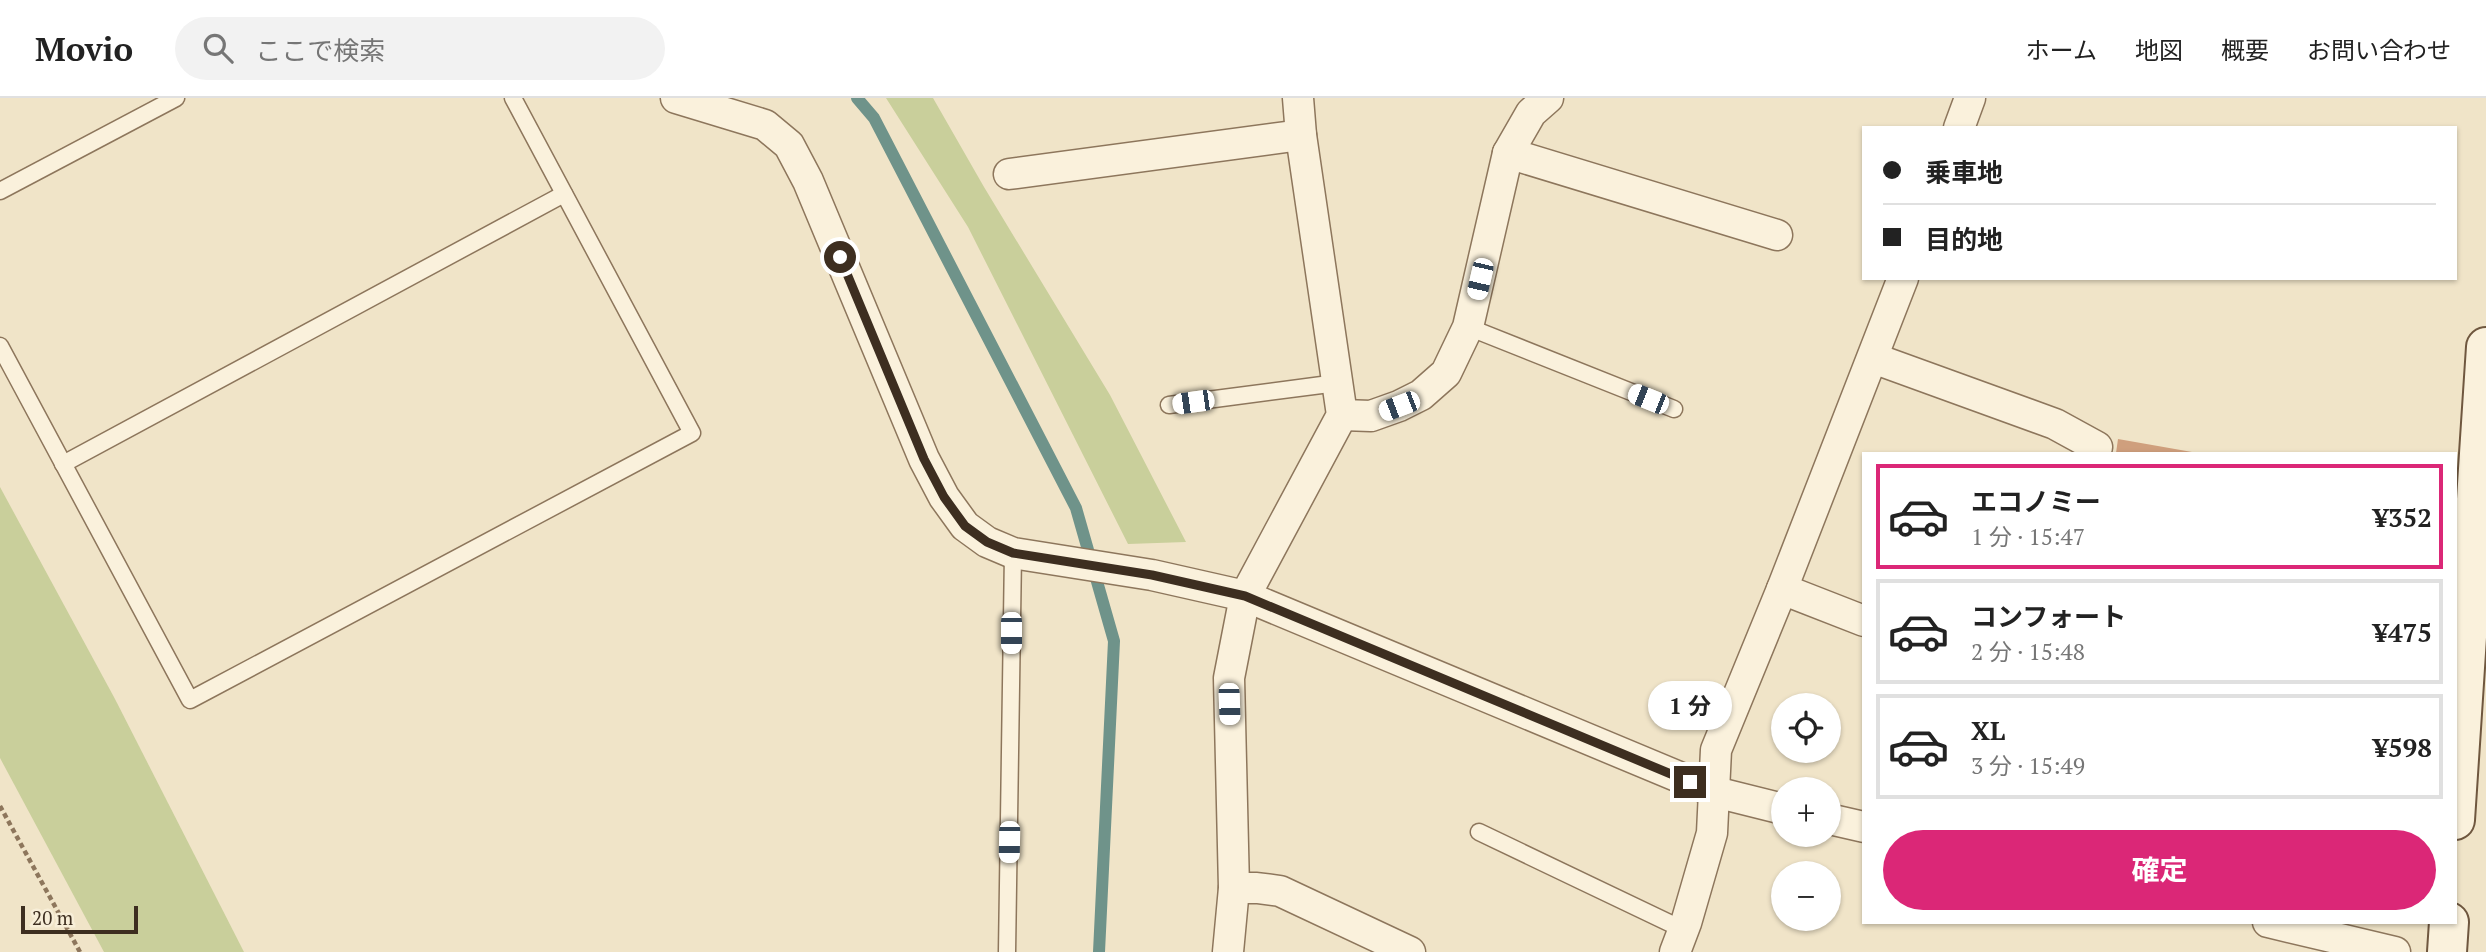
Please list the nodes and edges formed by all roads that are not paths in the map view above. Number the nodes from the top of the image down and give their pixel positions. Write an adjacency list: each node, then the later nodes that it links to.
1 (176, 98): 7 (lane)
2 (513, 98): 13 (lane)
3 (676, 98): 27 (street)
4 (1298, 98): 9 (street)
5 (1548, 98): 10 (street)
6 (1970, 98): 8 (street)
7 (155, 103): 12 (lane)
8 (1960, 126)
9 (1301, 135): 11 (street); 20 (street)
10 (1508, 153): 14 (street); 16 (street)
11 (1009, 174)
12 (0, 191)
13 (564, 194): 26 (lane); 26 (lane)
14 (1777, 235)
15 (1902, 280): 19 (street)
16 (1468, 327): 22 (lane); 23 (street)
17 (0, 346): 26 (lane)
18 (2486, 347): 24 (main road)
19 (1873, 358): 25 (street); 29 (street)
20 (1337, 383): 21 (lane); 23 (street)
21 (1169, 405)
22 (1674, 409)
23 (1342, 415): 30 (street)
24 (2484, 424): 28 (main road)
25 (2097, 447)
26 (63, 464)
27 (1013, 553): 30 (street); 42 (lane)
28 (2478, 581): 33 (main road)
29 (1782, 589): 31 (street); 32 (street)
30 (1245, 596): 32 (street); 38 (street)
31 (1862, 620)
32 (1715, 792): 34 (street); 41 (street)
33 (2457, 799)
34 (1771, 805)
35 (1841, 822): 36 (street)
36 (1862, 827)
37 (1479, 832): 41 (lane)
38 (1234, 888): 43 (street); 44 (street)
39 (2276, 924): 45 (street)
40 (2449, 924): 46 (main road)
41 (1679, 941)
42 (1007, 952)
43 (1228, 952)
44 (1410, 952)
45 (2395, 952)
46 (2447, 952)

